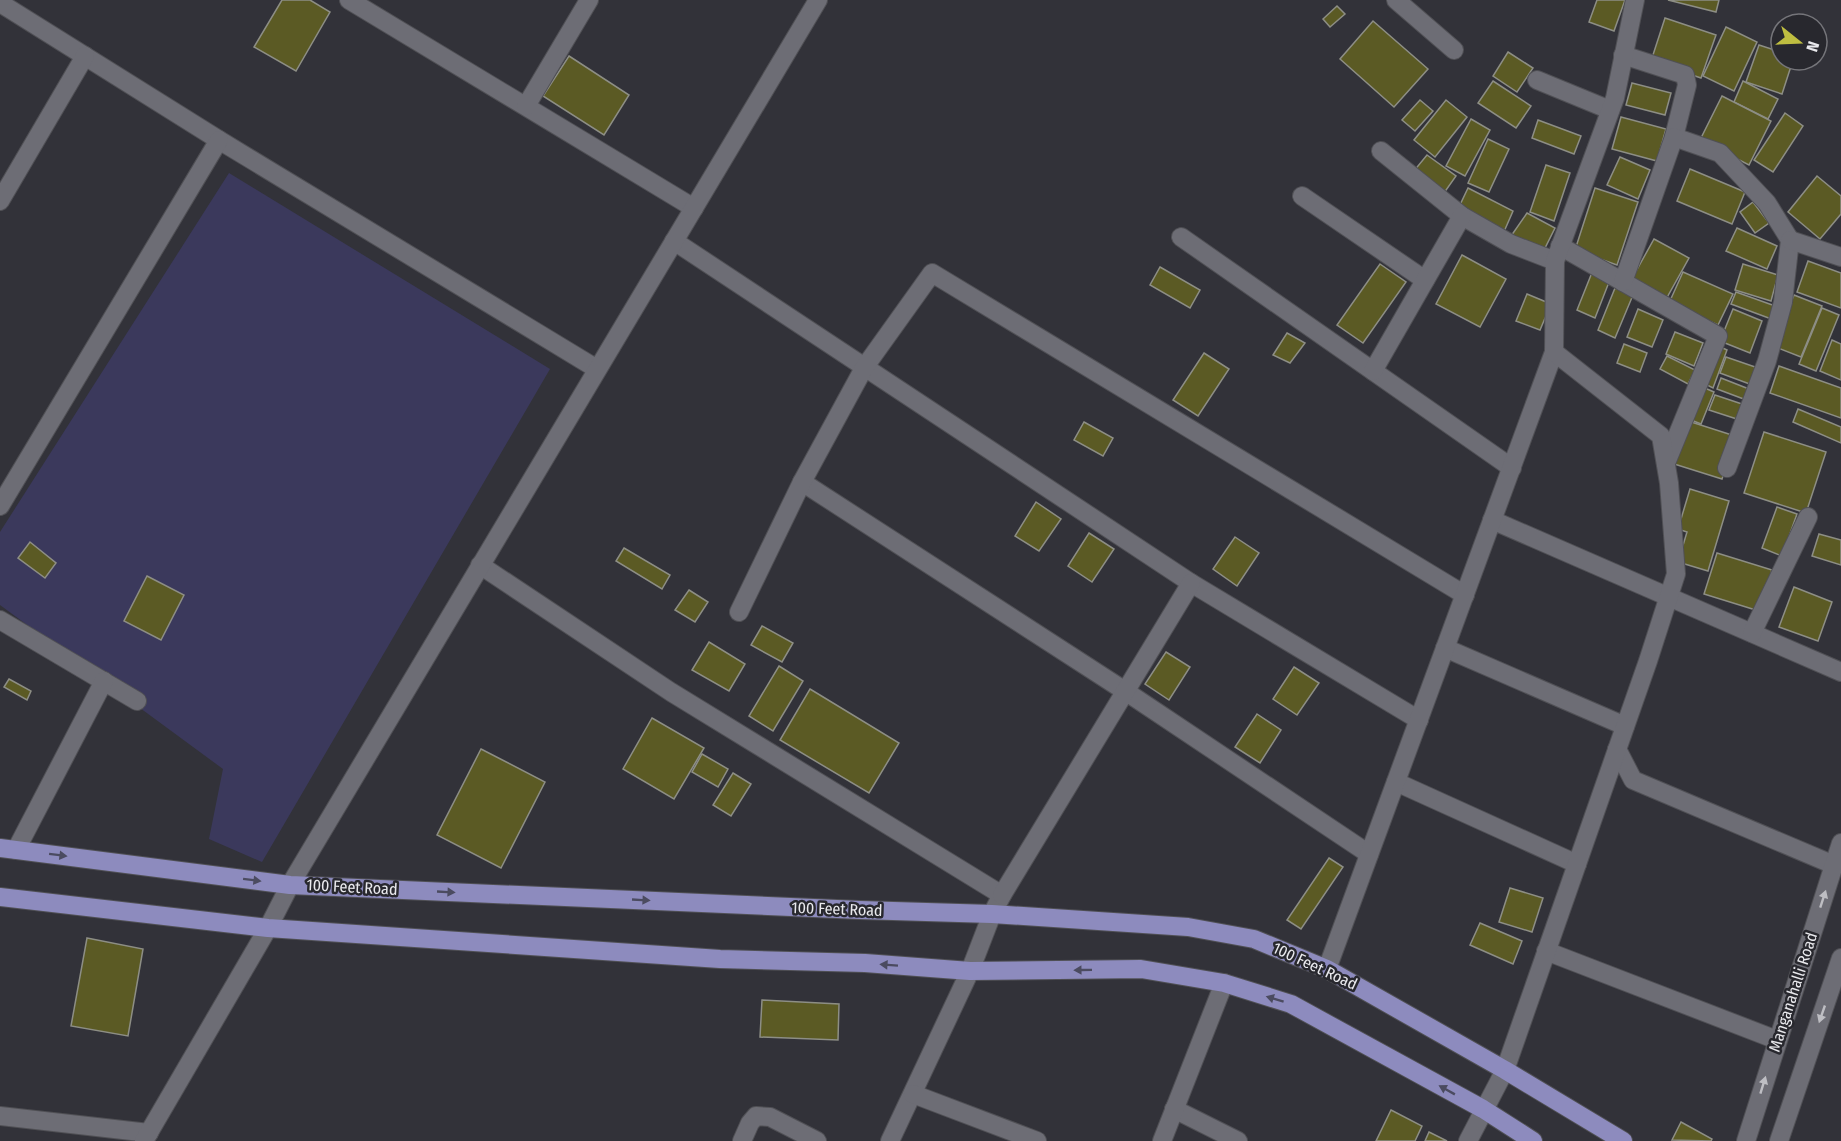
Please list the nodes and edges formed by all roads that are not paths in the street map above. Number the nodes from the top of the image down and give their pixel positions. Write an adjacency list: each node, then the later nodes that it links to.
1 (349, 0): 11 (street)
2 (589, 0): 11 (street)
3 (818, 0): 18 (street)
4 (1396, 0): 7 (street)
5 (1635, 0): 8 (street)
6 (0, 3): 9 (street)
7 (1454, 50)
8 (1623, 55): 12 (street); 13 (street)
9 (85, 56): 14 (street); 17 (street)
10 (1537, 80): 12 (street)
11 (526, 106): 18 (street)
12 (1610, 110): 23 (street)
13 (1674, 137): 21 (street); 26 (street)
14 (219, 140): 29 (street); 35 (street)
15 (1381, 151): 19 (street)
16 (1302, 196): 25 (street)
17 (0, 201)
18 (694, 208): 22 (street)
19 (1462, 216): 23 (street); 25 (street)
20 (1180, 237): 30 (street)
21 (1790, 240): 24 (street); 33 (street)
22 (674, 241): 28 (street); 29 (street)
23 (1558, 253): 26 (street); 27 (street)
24 (1841, 257)
25 (1425, 280): 30 (street)
26 (1623, 282): 31 (street)
27 (1554, 352): 31 (street); 32 (street)
28 (864, 368): 34 (street); 39 (street); 40 (street)
29 (597, 369): 38 (street)
30 (1373, 371): 32 (street)
31 (1666, 463): 41 (street)
32 (1512, 468): 37 (street)
33 (1727, 468)
34 (802, 482): 42 (street); 48 (street)
35 (0, 506)
36 (1808, 518): 44 (street)
37 (1492, 520): 40 (street); 41 (street)
38 (480, 565): 59 (street); 60 (street)
39 (1191, 583): 48 (street); 50 (street)
40 (1465, 595): 45 (street)
41 (1669, 597): 44 (street); 51 (street)
42 (739, 612)
43 (0, 620): 47 (street)
44 (1752, 633): 46 (street)
45 (1445, 648): 50 (street); 51 (street)
46 (1841, 672)
47 (104, 681): 49 (street); 55 (street)
48 (1125, 691): 56 (street); 60 (street)
49 (137, 701)
50 (1419, 720): 53 (street)
51 (1625, 726): 52 (street)
52 (1617, 749): 57 (street); 58 (street)
53 (1396, 782): 56 (street); 57 (street)
54 (1841, 843): 58 (street, Manganahalli Road)
55 (8, 849): 59 (main road, 100 Feet Road, one-way to 59)
56 (1370, 854): 66 (street)
57 (1577, 864): 64 (street)
58 (1834, 865): 69 (street, Manganahalli Road, one-way to 58)
59 (290, 885): 62 (main road, 100 Feet Road, one-way to 62); 63 (street)
60 (1002, 895): 62 (street)
61 (0, 897): 63 (main road)
62 (992, 914): 66 (main road, 100 Feet Road); 67 (street)
63 (268, 928): 67 (main road, one-way to 63); 75 (street)
64 (1546, 951): 69 (street); 70 (street)
65 (1841, 958): 86 (street, Manganahalli Road, one-way to 86)
66 (1328, 969): 70 (main road, 100 Feet Road)
67 (970, 971): 68 (main road, one-way to 67); 71 (street)
68 (1224, 983): 72 (street); 73 (main road, one-way to 68)
69 (1777, 1040): 85 (street, Manganahalli Road, one-way to 69)
70 (1505, 1070): 73 (street); 84 (main road, 100 Feet Road)
71 (913, 1094): 78 (street); 79 (street)
72 (1174, 1109): 80 (street); 81 (street)
73 (1483, 1109): 82 (street); 83 (main road)
74 (0, 1116): 75 (street)
75 (147, 1137)
76 (742, 1141): 77 (street)
77 (817, 1141)
78 (890, 1141)
79 (1037, 1141)
80 (1162, 1141)
81 (1238, 1141)
82 (1468, 1141)
83 (1533, 1141)
84 (1623, 1141)
85 (1746, 1141)
86 (1779, 1141)

